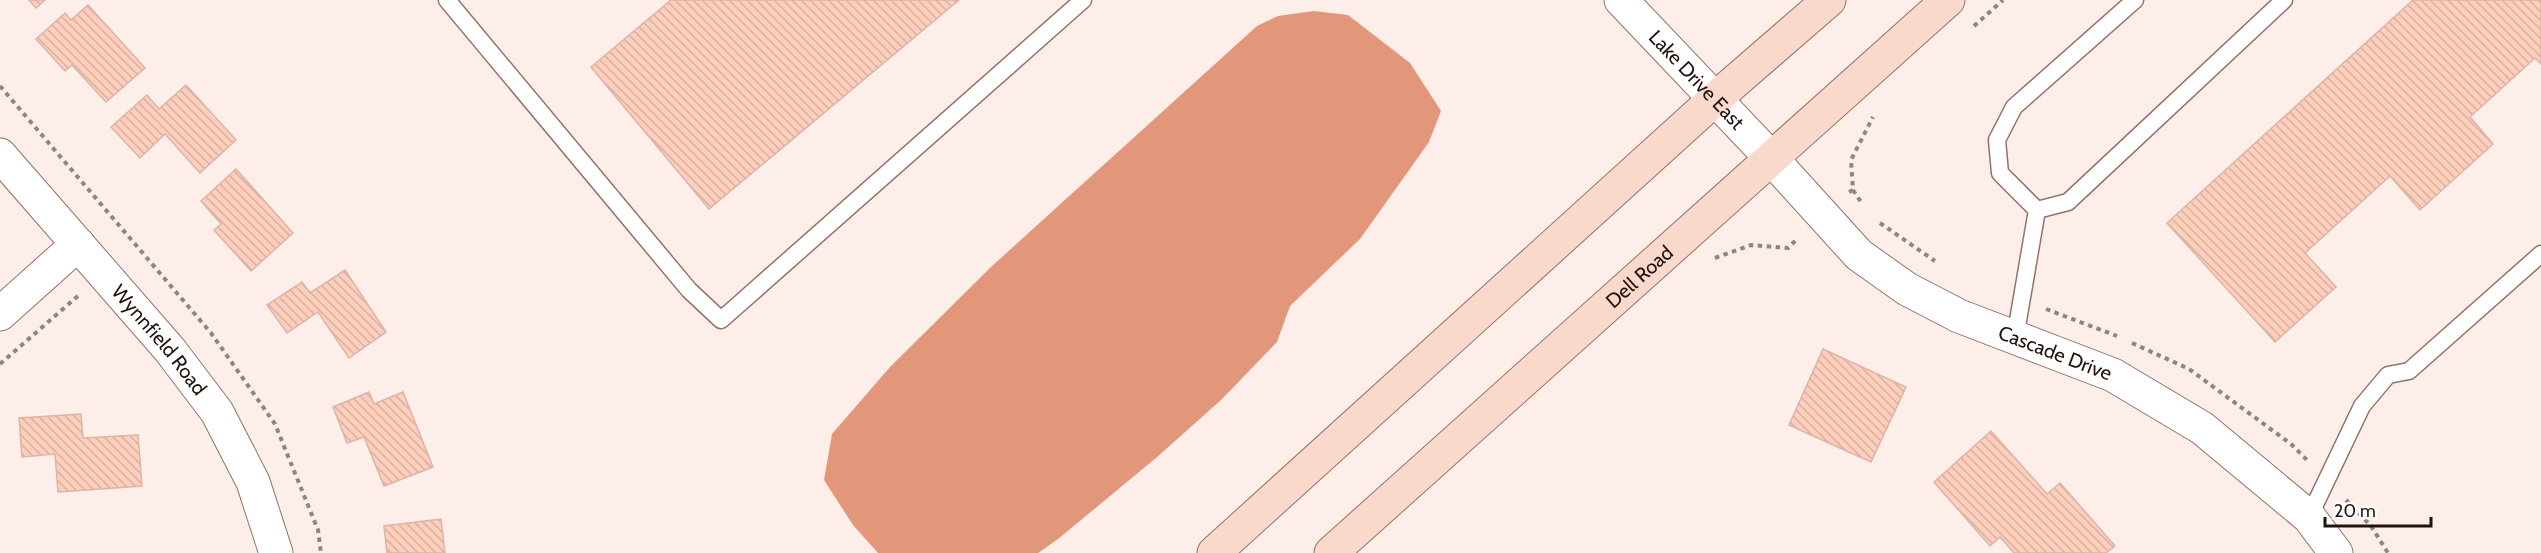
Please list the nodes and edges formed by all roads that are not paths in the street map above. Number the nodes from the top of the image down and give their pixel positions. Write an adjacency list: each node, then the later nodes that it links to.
1 (447, 0): 2 (lane)
2 (1083, 0)
3 (1621, 0): 8 (street, Lake Drive East)
4 (1829, 0): 8 (main road)
5 (1948, 0): 10 (main road, Dell Road)
6 (2135, 0): 11 (lane)
7 (2283, 0): 11 (lane)
8 (1716, 98): 10 (street, Lake Drive East); 18 (main road)
9 (0, 155): 12 (street, Wynnfield Road)
10 (1772, 159): 15 (street, Cascade Drive); 19 (main road, Dell Road)
11 (2037, 210): 15 (lane)
12 (78, 244): 14 (street); 17 (street, Wynnfield Road)
13 (2541, 254): 16 (lane)
14 (0, 314)
15 (2015, 338): 16 (street, Cascade Drive)
16 (2309, 517): 20 (street, Cascade Drive)
17 (276, 553)
18 (1214, 553)
19 (1331, 553)
20 (2336, 553)

